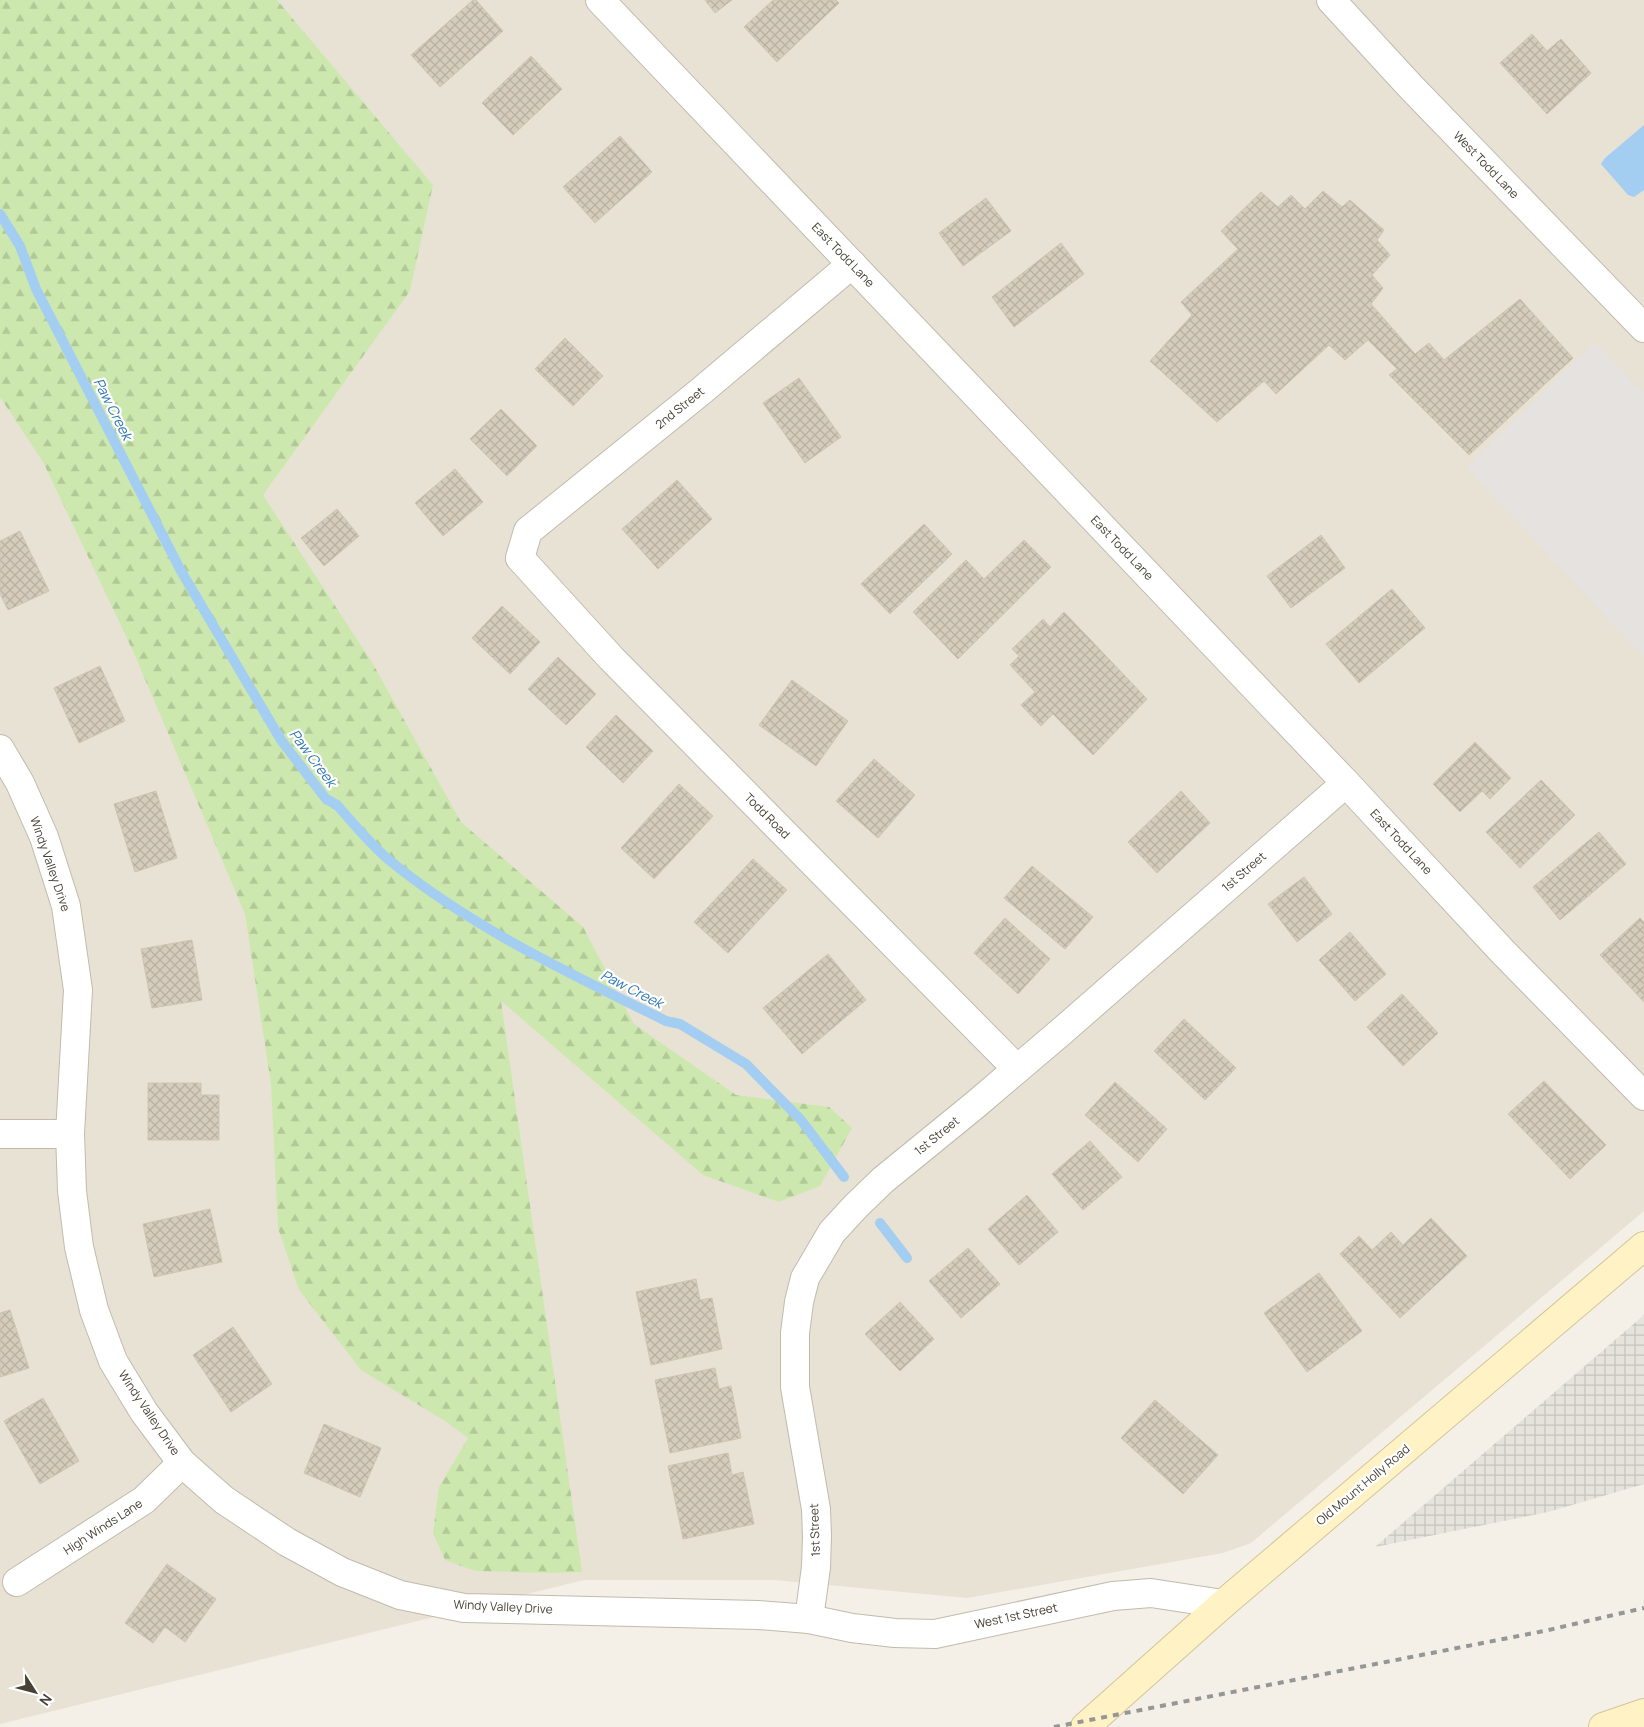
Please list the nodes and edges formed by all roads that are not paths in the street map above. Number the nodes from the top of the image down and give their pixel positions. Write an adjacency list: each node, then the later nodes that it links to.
1 (600, 0): 3 (street, East Todd Lane)
2 (1331, 0): 4 (street, West Todd Lane)
3 (852, 264): 5 (street, 2nd Street); 7 (street, East Todd Lane)
4 (1644, 328)
5 (520, 558): 8 (street, Todd Road)
6 (0, 748): 11 (street, Windy Valley Drive)
7 (1346, 783): 8 (street, 1st Street); 9 (street, East Todd Lane)
8 (1017, 1069): 16 (street, 1st Street)
9 (1644, 1096)
10 (0, 1134): 11 (street)
11 (70, 1134): 13 (street, Windy Valley Drive)
12 (1644, 1246): 15 (street, Old Mount Holly Road)
13 (182, 1463): 14 (street, High Winds Lane); 16 (street, Windy Valley Drive)
14 (17, 1582)
15 (1223, 1604): 16 (street, West 1st Street); 18 (street, Old Mount Holly Road)
16 (809, 1619)
17 (1644, 1713): 19 (street)
18 (1085, 1727)
19 (1603, 1727)

